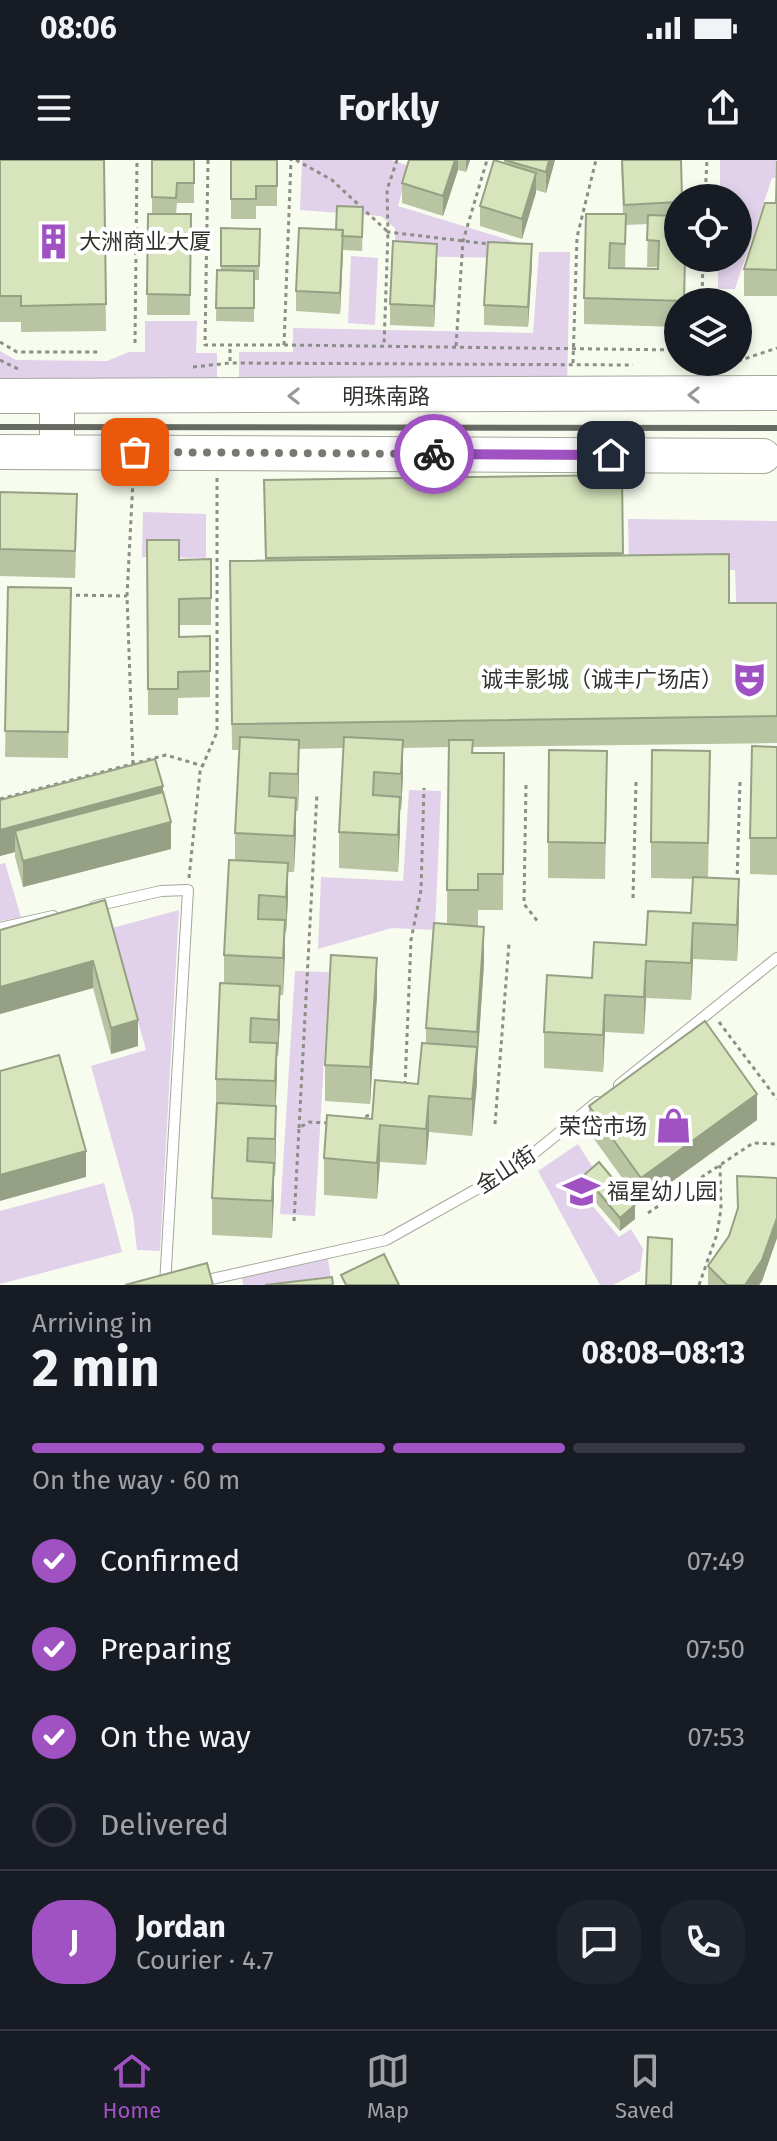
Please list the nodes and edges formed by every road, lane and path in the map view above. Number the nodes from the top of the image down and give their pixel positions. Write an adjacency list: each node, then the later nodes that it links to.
1 (137, 160): 13 (path)
2 (208, 160): 14 (path)
3 (294, 160): 9 (path); 14 (path)
4 (397, 160): 9 (path)
5 (487, 160): 10 (path)
6 (596, 160): 17 (path)
7 (707, 160): 8 (path)
8 (706, 184)
9 (388, 232): 10 (path); 15 (path)
10 (463, 241): 11 (path); 16 (path)
11 (491, 244)
12 (0, 342): 20 (path)
13 (135, 343)
14 (284, 345): 15 (path)
15 (384, 346): 16 (path)
16 (456, 346): 17 (path)
17 (572, 348): 19 (path); 23 (path)
18 (777, 348): 21 (path)
19 (664, 350)
20 (101, 352)
21 (752, 357)
22 (0, 360): 26 (path)
23 (573, 364): 24 (path); 25 (path)
24 (637, 365)
25 (188, 368)
26 (10, 383): 28 (highway, 明珠南路)
27 (774, 394): 29 (highway, 明珠南路, one-way to 29)
28 (57, 396): 29 (highway, 明珠南路); 31 (highway)
29 (116, 396): 32 (highway)
30 (0, 452): 31 (highway)
31 (57, 452): 32 (highway)
32 (125, 452): 33 (highway); 36 (path)
33 (217, 452): 34 (highway); 38 (path)
34 (763, 456)
35 (64, 595): 36 (path)
36 (127, 596): 37 (path)
37 (133, 764): 38 (path); 44 (path)
38 (203, 766): 46 (path)
39 (740, 781): 45 (path)
40 (636, 782): 47 (path)
41 (526, 785): 50 (path)
42 (424, 788): 56 (path)
43 (317, 793): 63 (path)
44 (0, 799)
45 (737, 883)
46 (188, 890): 48 (lane); 68 (lane)
47 (633, 898)
48 (88, 908)
49 (59, 914): 51 (lane)
50 (539, 923)
51 (0, 928)
52 (509, 943): 61 (path)
53 (777, 958): 54 (lane)
54 (711, 1011): 55 (lane); 58 (path)
55 (614, 1088)
56 (405, 1093)
57 (602, 1098): 69 (lane, 金山街)
58 (777, 1099)
59 (382, 1111): 62 (path)
60 (337, 1124): 63 (path)
61 (495, 1124)
62 (350, 1125)
63 (299, 1128): 67 (path)
64 (777, 1144): 65 (path)
65 (720, 1165): 66 (path); 70 (path)
66 (648, 1213)
67 (294, 1221)
68 (165, 1285)
69 (185, 1285)
70 (699, 1285)

